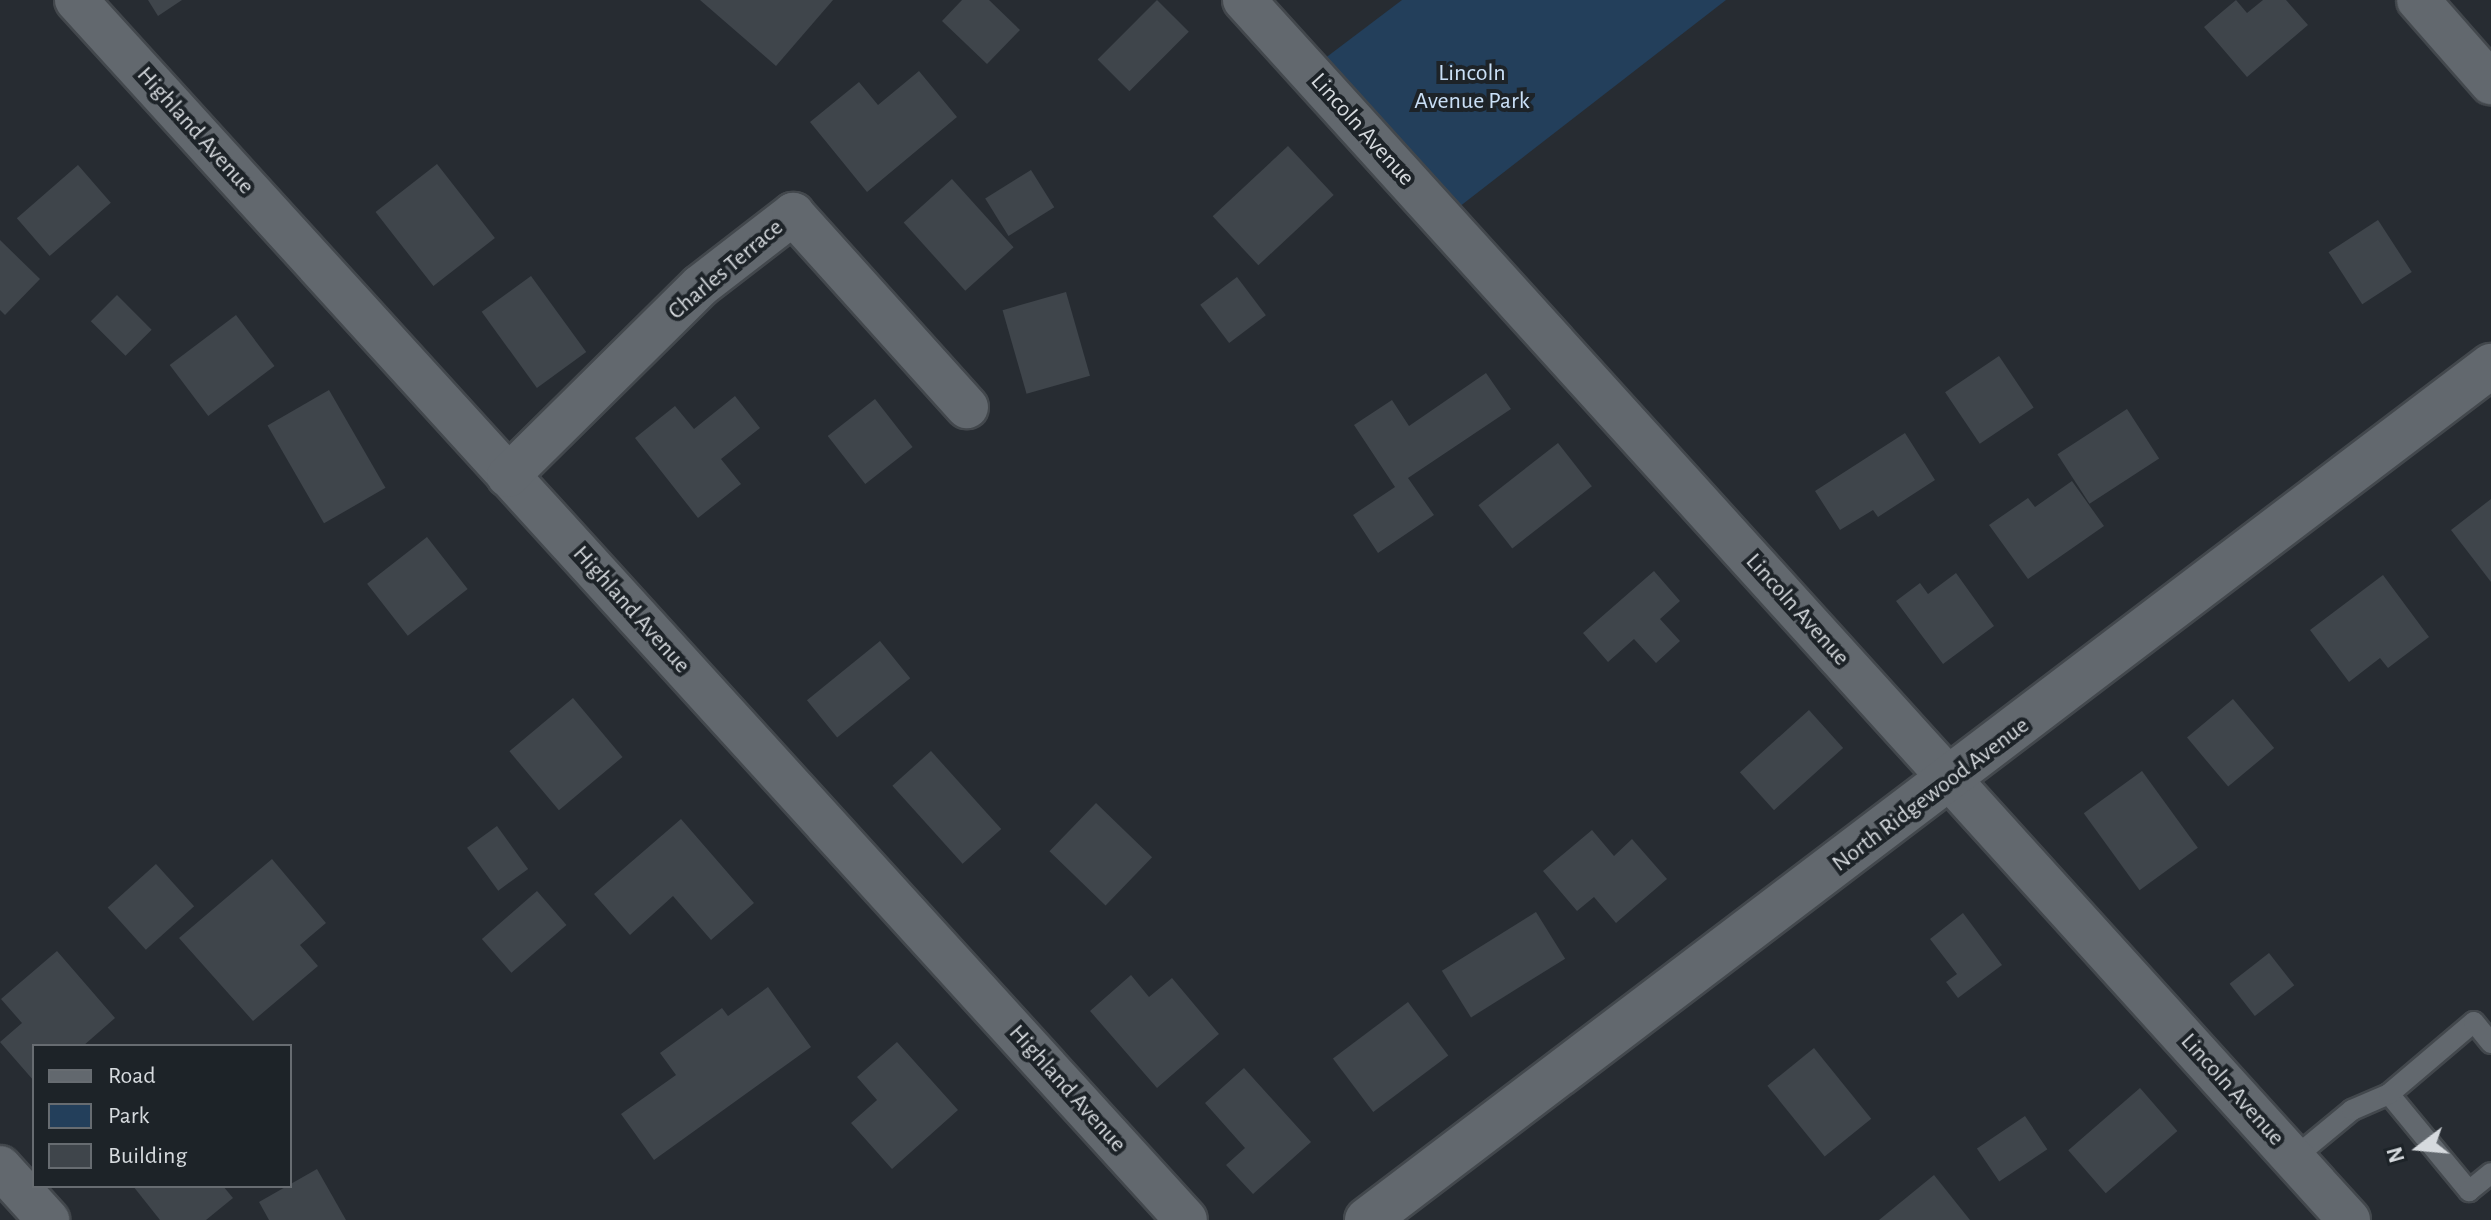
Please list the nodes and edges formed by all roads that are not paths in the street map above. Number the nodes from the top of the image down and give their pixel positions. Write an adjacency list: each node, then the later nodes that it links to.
1 (76, 0): 7 (street, Highland Avenue)
2 (1244, 0): 8 (street, Lincoln Avenue)
3 (2418, 0): 4 (street)
4 (2487, 69)
5 (2486, 380): 8 (street, North Ridgewood Avenue)
6 (967, 407): 7 (street, Charles Terrace)
7 (508, 476): 15 (street, Highland Avenue)
8 (1952, 780): 11 (street, Lincoln Avenue); 16 (street, North Ridgewood Avenue)
9 (2491, 1043): 10 (lane)
10 (2389, 1094): 11 (lane); 13 (lane)
11 (2294, 1158): 17 (street, Lincoln Avenue)
12 (0, 1167): 14 (street)
13 (2491, 1173)
14 (48, 1220)
15 (1186, 1220)
16 (1367, 1220)
17 (2349, 1220)

